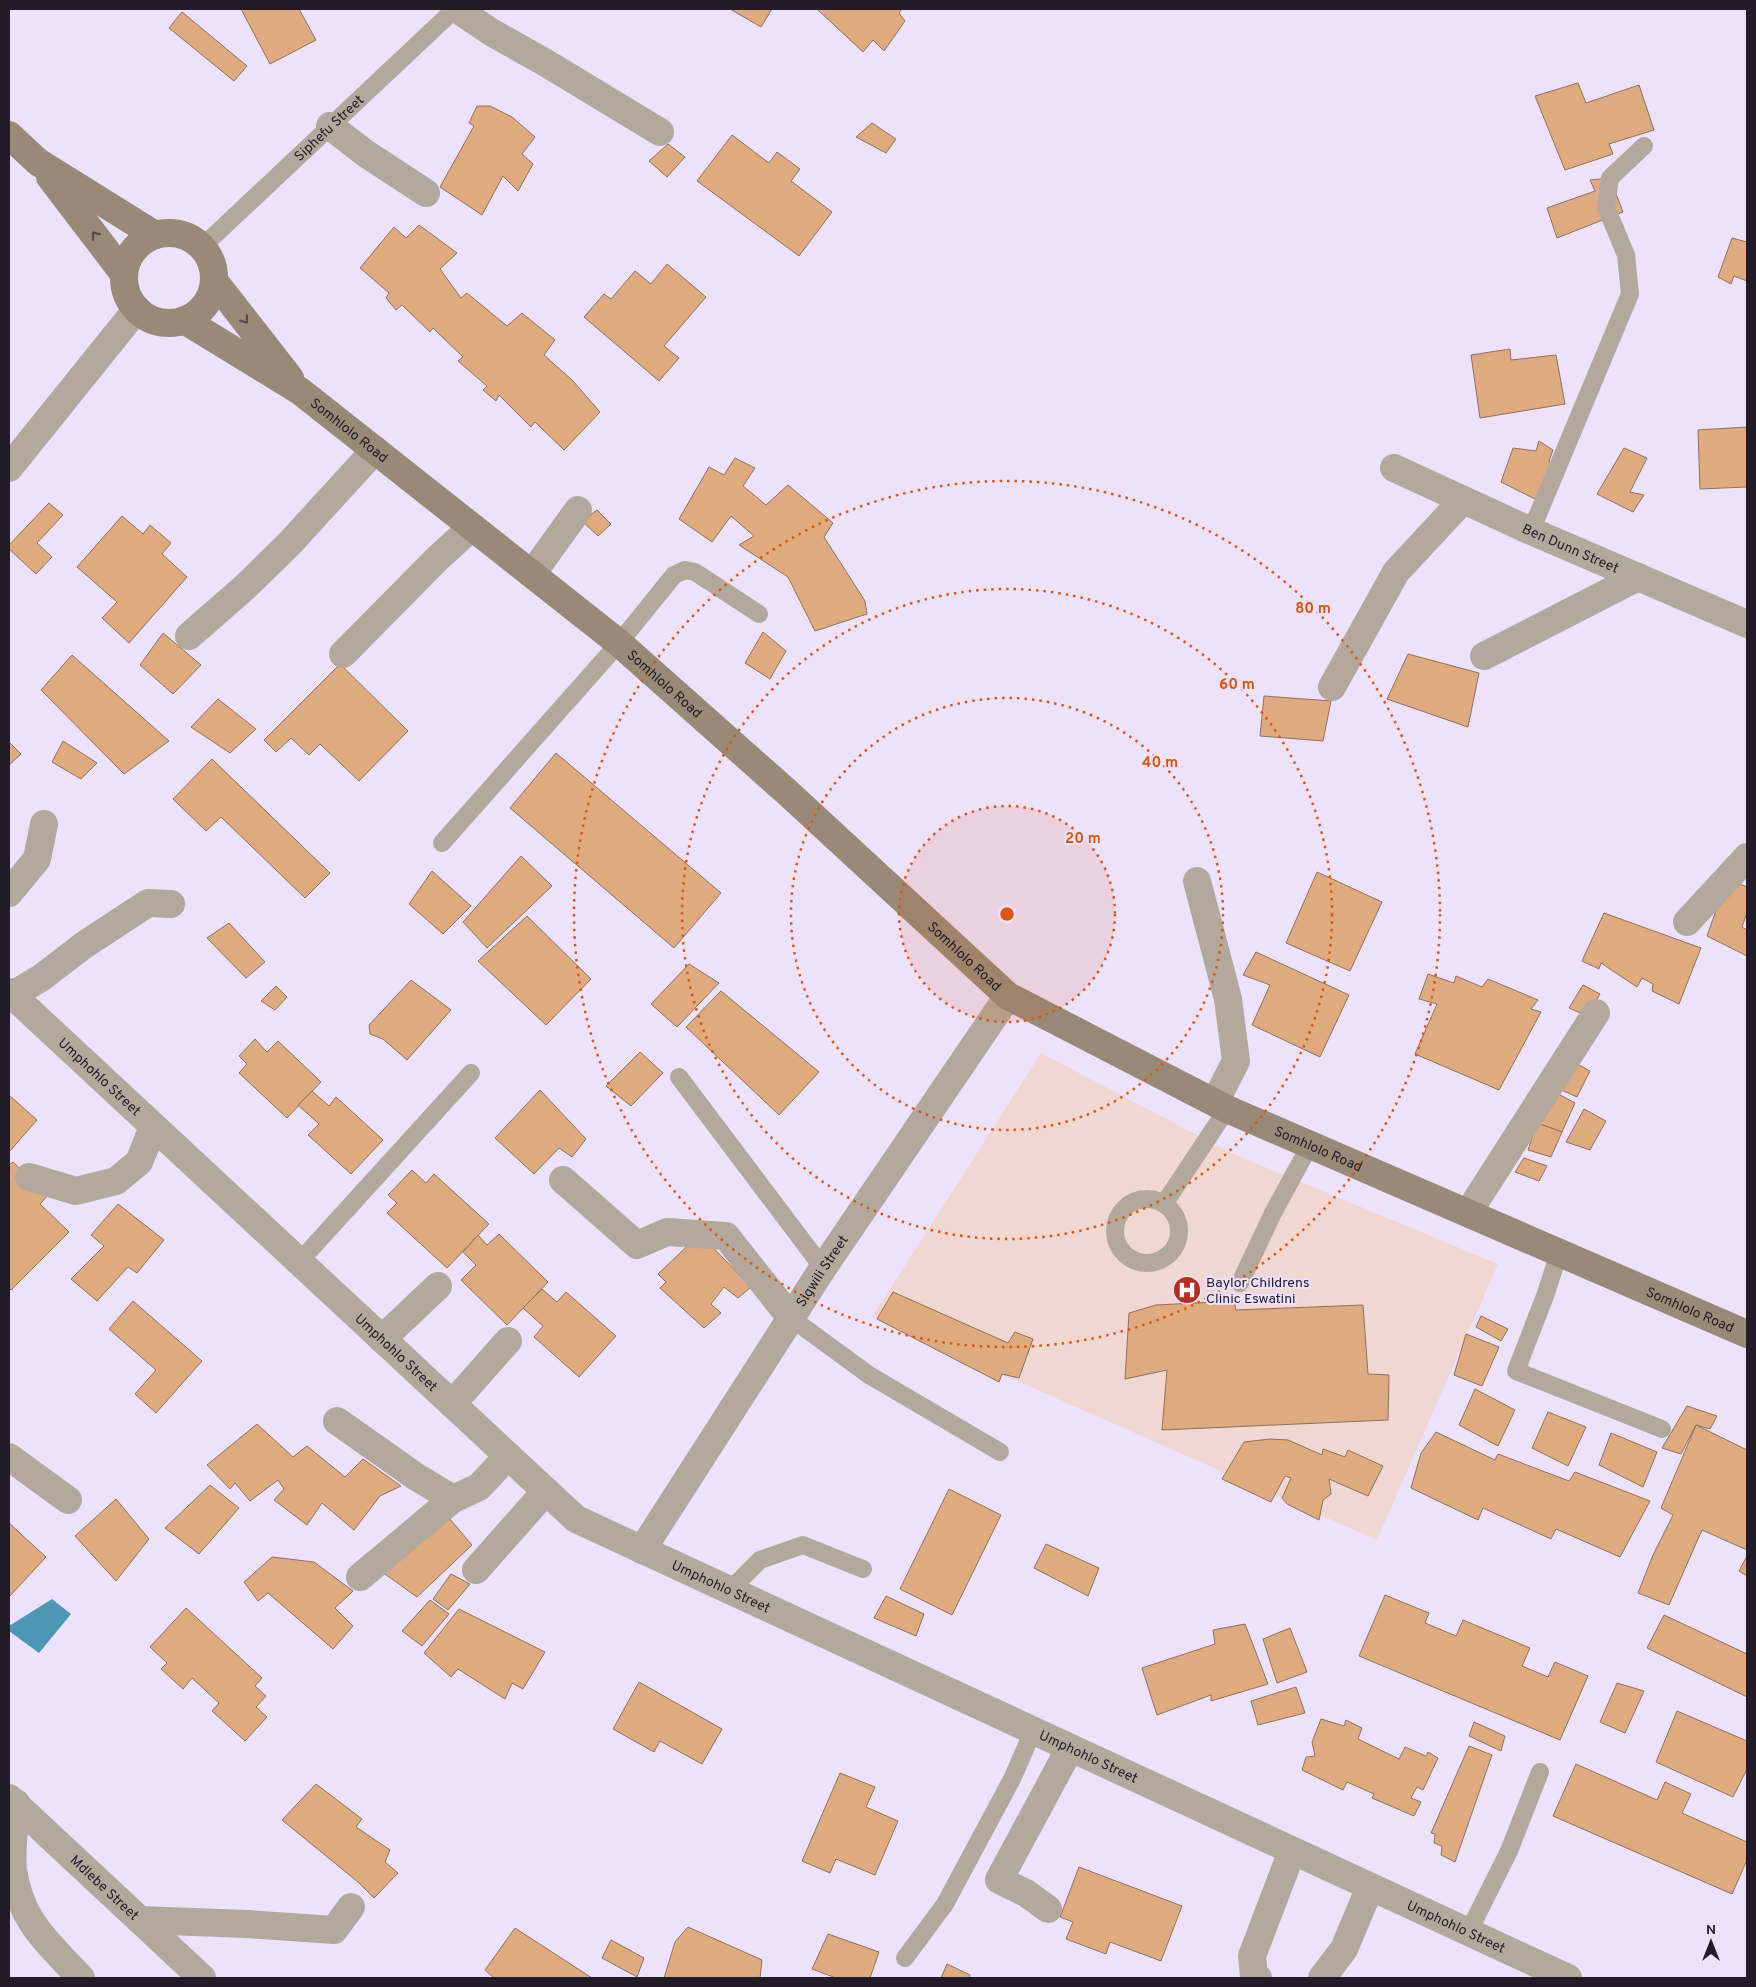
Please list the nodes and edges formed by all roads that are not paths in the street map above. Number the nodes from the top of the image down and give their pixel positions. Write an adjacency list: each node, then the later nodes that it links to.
1 (456, 9): 2 (lane, Siphefu Street); 3 (street)
2 (330, 126): 7 (street); 9 (lane, Siphefu Street)
3 (660, 132)
4 (9, 135): 6 (main road)
5 (1644, 146): 21 (lane)
6 (38, 162): 8 (main road); 10 (main road, one-way to 6)
7 (426, 193)
8 (154, 235): 9 (main road); 10 (main road)
9 (202, 247): 11 (main road, Somhlolo Road)
10 (124, 274): 12 (main road)
11 (214, 282): 13 (main road); 14 (main road, Somhlolo Road, one-way to 14)
12 (137, 309): 13 (main road); 16 (street)
13 (184, 320): 14 (main road, Somhlolo Road)
14 (300, 390): 15 (main road, Somhlolo Road)
15 (375, 450): 20 (main road, Somhlolo Road); 26 (street)
16 (9, 468)
17 (1394, 468): 18 (street, Ben Dunn Street)
18 (1463, 500): 21 (street, Ben Dunn Street); 30 (street)
19 (578, 510): 22 (street)
20 (472, 527): 22 (main road, Somhlolo Road); 28 (street)
21 (1531, 531): 23 (street, Ben Dunn Street)
22 (532, 574): 27 (main road, Somhlolo Road)
23 (1638, 577): 25 (street, Ben Dunn Street); 29 (street)
24 (759, 614): 27 (lane)
25 (1747, 624)
26 (189, 636)
27 (619, 643): 32 (lane); 39 (main road, Somhlolo Road)
28 (343, 654)
29 (1484, 656)
30 (1332, 687)
31 (44, 824): 35 (street)
32 (442, 843)
33 (1747, 857): 37 (street)
34 (1197, 881): 43 (street)
35 (9, 893)
36 (171, 904): 38 (street)
37 (1687, 922)
38 (10, 993): 44 (street, Umphohlo Street)
39 (1008, 996): 43 (main road, Somhlolo Road); 52 (street, Sigwili Street)
40 (1596, 1013): 49 (street)
41 (471, 1073): 51 (lane)
42 (679, 1077): 52 (lane)
43 (1221, 1106): 45 (main road, Somhlolo Road); 48 (lane)
44 (154, 1127): 46 (street); 51 (street, Umphohlo Street)
45 (1310, 1145): 49 (main road, Somhlolo Road); 53 (lane)
46 (29, 1177)
47 (563, 1180): 55 (street)
48 (1164, 1204)
49 (1468, 1213): 50 (main road, Somhlolo Road)
50 (1559, 1253): 56 (main road, Somhlolo Road); 61 (lane)
51 (299, 1262): 57 (street, Umphohlo Street)
52 (824, 1268): 55 (street, Sigwili Street)
53 (1240, 1283)
54 (438, 1286): 57 (street)
55 (791, 1318): 62 (lane); 68 (street, Sigwili Street)
56 (1747, 1334)
57 (382, 1339): 59 (street, Umphohlo Street)
58 (508, 1342): 59 (street)
59 (452, 1404): 63 (street, Umphohlo Street)
60 (337, 1421): 66 (street)
61 (1662, 1429)
62 (1000, 1452)
63 (508, 1456): 65 (street, Umphohlo Street); 66 (street)
64 (9, 1457): 67 (street)
65 (546, 1491): 68 (street, Umphohlo Street); 70 (street)
66 (453, 1499): 71 (street)
67 (68, 1500)
68 (642, 1550): 72 (street, Umphohlo Street)
69 (864, 1569): 72 (lane)
70 (476, 1570)
71 (360, 1576)
72 (730, 1590): 73 (street, Umphohlo Street)
73 (1033, 1731): 74 (street, Umphohlo Street); 83 (lane)
74 (1070, 1748): 77 (street, Umphohlo Street); 80 (street)
75 (1540, 1772): 82 (lane)
76 (12, 1800): 81 (street, Mdlebe Street); 84 (street)
77 (1292, 1851): 78 (street, Umphohlo Street); 86 (street)
78 (1370, 1887): 82 (street, Umphohlo Street); 87 (street)
79 (351, 1907): 81 (street)
80 (1048, 1909)
81 (140, 1920): 85 (street, Mdlebe Street)
82 (1468, 1933): 88 (street, Umphohlo Street)
83 (904, 1958)
84 (81, 1978)
85 (202, 1978)
86 (1258, 1978)
87 (1322, 1978)
88 (1568, 1978)

